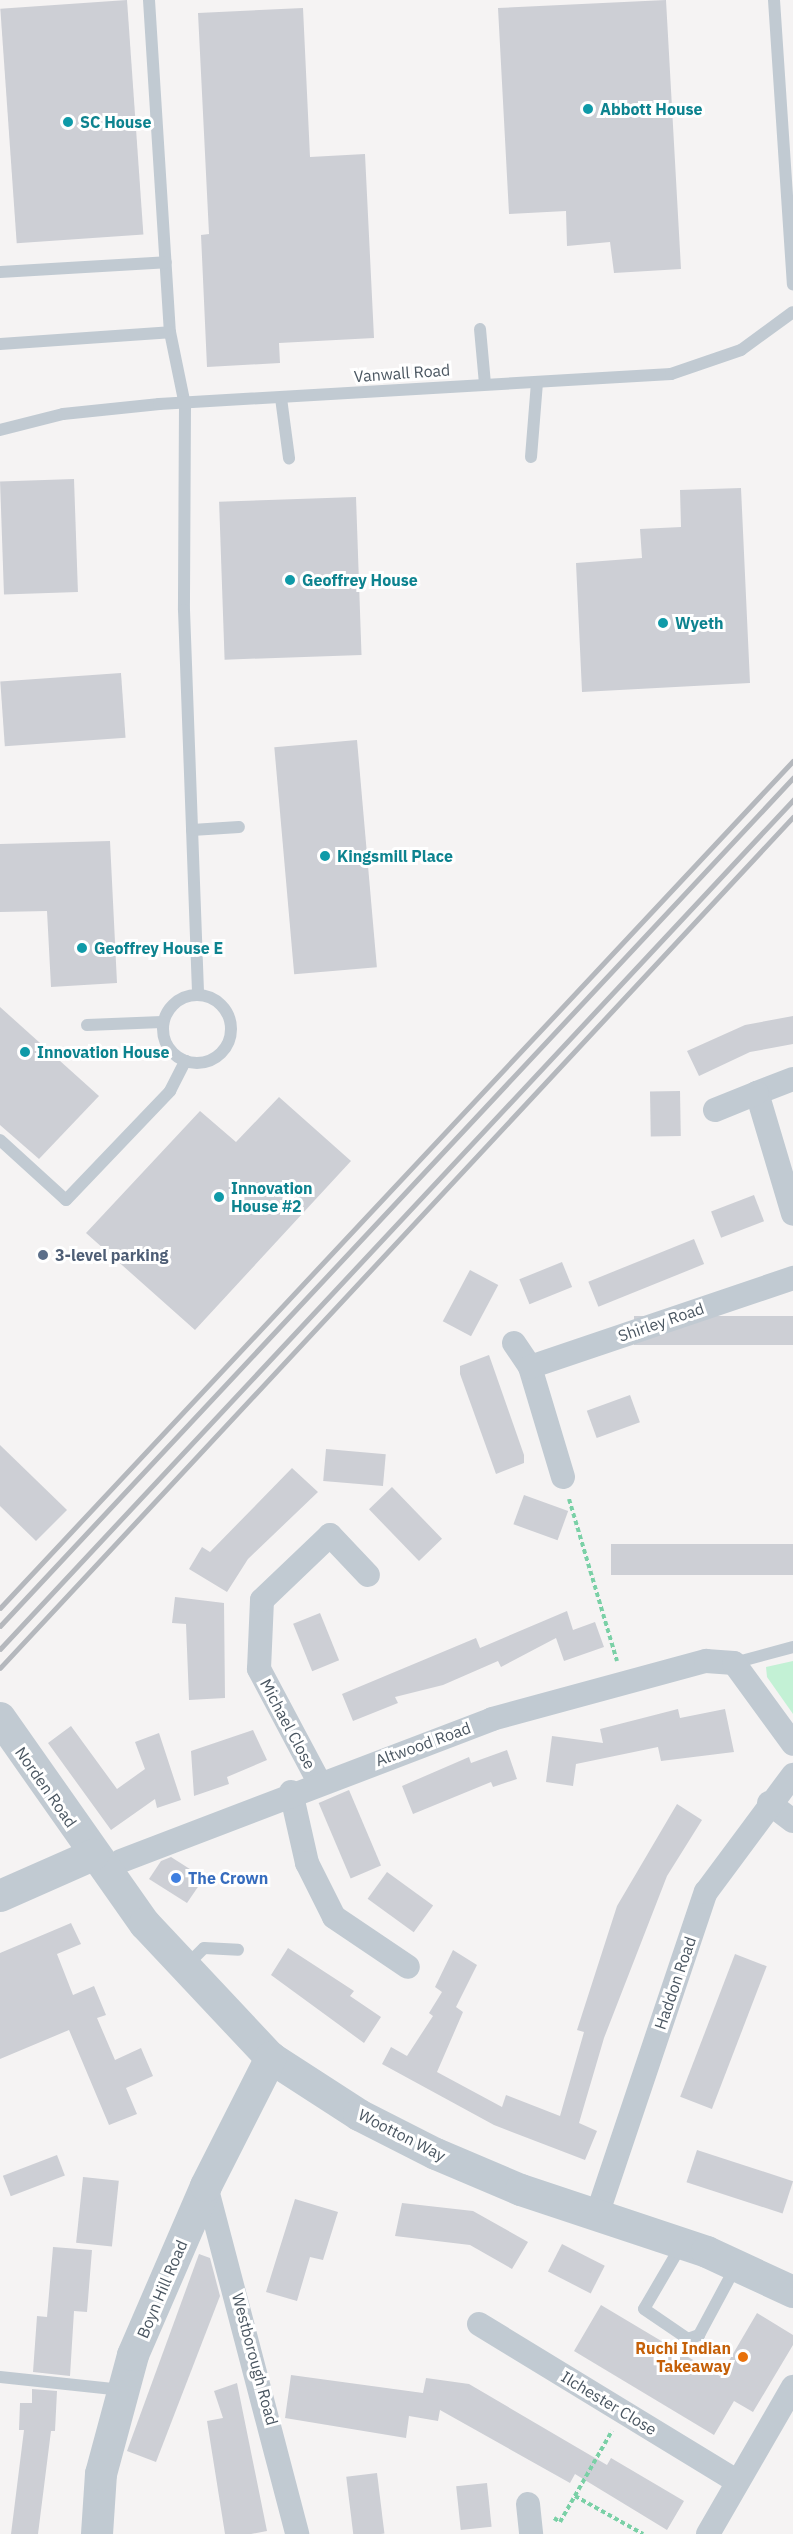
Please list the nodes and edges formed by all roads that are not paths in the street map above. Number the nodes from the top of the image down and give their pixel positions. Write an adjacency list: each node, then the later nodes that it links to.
1 (148, 0): 5 (lane)
2 (774, 0): 3 (lane)
3 (787, 140): 4 (lane)
4 (789, 202): 7 (lane)
5 (166, 262): 6 (lane); 10 (lane)
6 (0, 273)
7 (793, 284)
8 (793, 312): 12 (lane, Vanwall Road)
9 (480, 329): 13 (lane)
10 (170, 332): 11 (lane); 15 (lane)
11 (0, 344)
12 (537, 382): 13 (lane, Vanwall Road); 17 (lane)
13 (485, 384): 14 (lane, Vanwall Road)
14 (281, 398): 15 (lane, Vanwall Road); 18 (lane)
15 (185, 405): 16 (lane, Vanwall Road); 20 (lane)
16 (0, 430)
17 (531, 457)
18 (289, 458)
19 (239, 827): 20 (lane)
20 (192, 830): 21 (lane)
21 (198, 994): 22 (lane); 24 (lane)
22 (162, 1022): 23 (lane); 24 (lane)
23 (87, 1025)
24 (185, 1061): 28 (lane)
25 (793, 1079): 26 (street)
26 (757, 1093): 27 (street); 29 (street)
27 (715, 1110)
28 (0, 1140)
29 (793, 1214)
30 (793, 1278): 32 (street, Shirley Road)
31 (514, 1343): 32 (street)
32 (530, 1366): 33 (street)
33 (563, 1477)
34 (368, 1575): 40 (street, Michael Close)
35 (793, 1647): 36 (lane, Altwood Road)
36 (734, 1663): 38 (street); 40 (street, Altwood Road)
37 (0, 1718): 44 (street, Norden Road)
38 (793, 1744)
39 (793, 1775): 42 (street, Haddon Road)
40 (319, 1782): 41 (street, Altwood Road)
41 (291, 1792): 44 (street, Altwood Road); 48 (street)
42 (769, 1803): 43 (street); 51 (street, Haddon Road)
43 (793, 1821)
44 (107, 1858): 45 (street); 47 (street, Wootton Way)
45 (0, 1896)
46 (238, 1950): 47 (lane)
47 (186, 1966): 49 (street, Wootton Way)
48 (408, 1967)
49 (271, 2058): 50 (street, Boyn Hill Road); 51 (street, Wootton Way)
50 (206, 2186): 58 (street, Boyn Hill Road); 63 (street, Westborough Road)
51 (598, 2212): 52 (street, Wootton Way)
52 (677, 2254): 53 (street, Wootton Way); 53 (lane)
53 (731, 2276): 54 (street, Wootton Way)
54 (793, 2292)
55 (479, 2324): 59 (street, Ilchester Close)
56 (0, 2377): 58 (lane)
57 (793, 2387): 59 (street)
58 (124, 2390): 62 (street, Boyn Hill Road)
59 (738, 2482): 61 (street)
60 (528, 2504): 64 (street)
61 (710, 2533)
62 (97, 2534)
63 (297, 2534)
64 (531, 2534)

